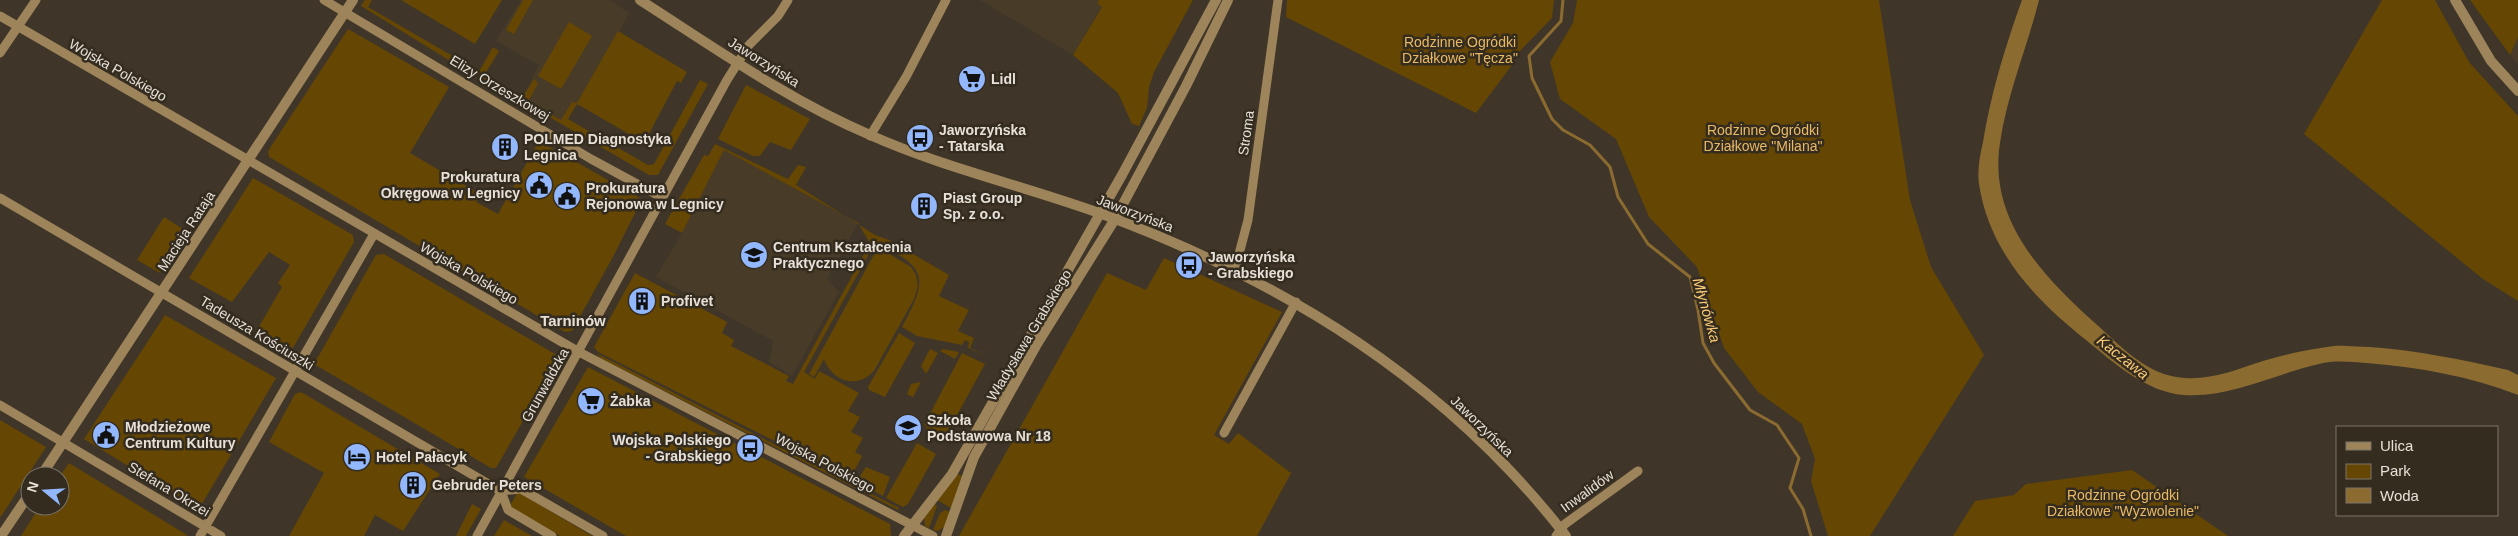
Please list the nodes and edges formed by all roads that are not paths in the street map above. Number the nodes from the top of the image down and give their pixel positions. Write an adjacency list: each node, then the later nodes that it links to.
1 (36, 0): 13 (street)
2 (324, 0): 11 (street, Elizy Orzeszkowej)
3 (353, 0): 11 (street, Macieja Rataja)
4 (640, 0): 15 (street, Jaworzyńska)
5 (788, 0): 15 (street, Grunwaldzka)
6 (946, 0): 17 (street)
7 (1216, 0): 21 (street, Władysława Grabskiego)
8 (1228, 0): 22 (street, Władysława Grabskiego)
9 (1278, 0): 24 (street, Stroma)
10 (2455, 0): 16 (street)
11 (345, 12): 18 (street, Macieja Rataja); 20 (street, Elizy Orzeszkowej)
12 (0, 16): 13 (street, Wojska Polskiego)
13 (17, 28): 14 (street); 18 (street, Wojska Polskiego)
14 (0, 53)
15 (738, 63): 17 (street, Jaworzyńska); 20 (street, Grunwaldzka)
16 (2518, 91)
17 (870, 136): 21 (street, Jaworzyńska)
18 (248, 161): 23 (street, Wojska Polskiego); 25 (street, Macieja Rataja)
19 (0, 198): 25 (street, Tadeusza Kościuszki)
20 (662, 198): 27 (street, Grunwaldzka)
21 (1100, 214): 22 (street, Jaworzyńska); 32 (street, Władysława Grabskiego)
22 (1115, 219): 24 (street, Jaworzyńska); 34 (street, Władysława Grabskiego)
23 (374, 234): 27 (street, Wojska Polskiego); 28 (street)
24 (1235, 269): 26 (street, Jaworzyńska)
25 (162, 293): 28 (street, Tadeusza Kościuszki); 31 (street, Macieja Rataja)
26 (1296, 302): 30 (street); 40 (street, Jaworzyńska)
27 (579, 352): 36 (street, Grunwaldzka); 38 (street, Wojska Polskiego)
28 (294, 371): 36 (street, Tadeusza Kościuszki); 39 (street)
29 (0, 405): 31 (street, Stefana Okrzei)
30 (1224, 433)
31 (64, 442): 33 (street, Macieja Rataja); 39 (street, Stefana Okrzei)
32 (958, 462): 34 (street); 38 (street, Władysława Grabskiego)
33 (48, 466)
34 (969, 467): 49 (street, Władysława Grabskiego)
35 (1638, 471): 40 (street, Inwalidów)
36 (501, 490): 44 (street, Grunwaldzka); 45 (street); 46 (street, Tadeusza Kościuszki)
37 (20, 508): 41 (street)
38 (912, 524): 47 (street, Władysława Grabskiego); 48 (street, Wojska Polskiego)
39 (205, 527): 42 (street); 43 (street, Stefana Okrzei)
40 (1561, 534)
41 (1, 536)
42 (200, 536)
43 (221, 536)
44 (477, 536)
45 (552, 536)
46 (603, 536)
47 (904, 536)
48 (933, 536)
49 (946, 536)

